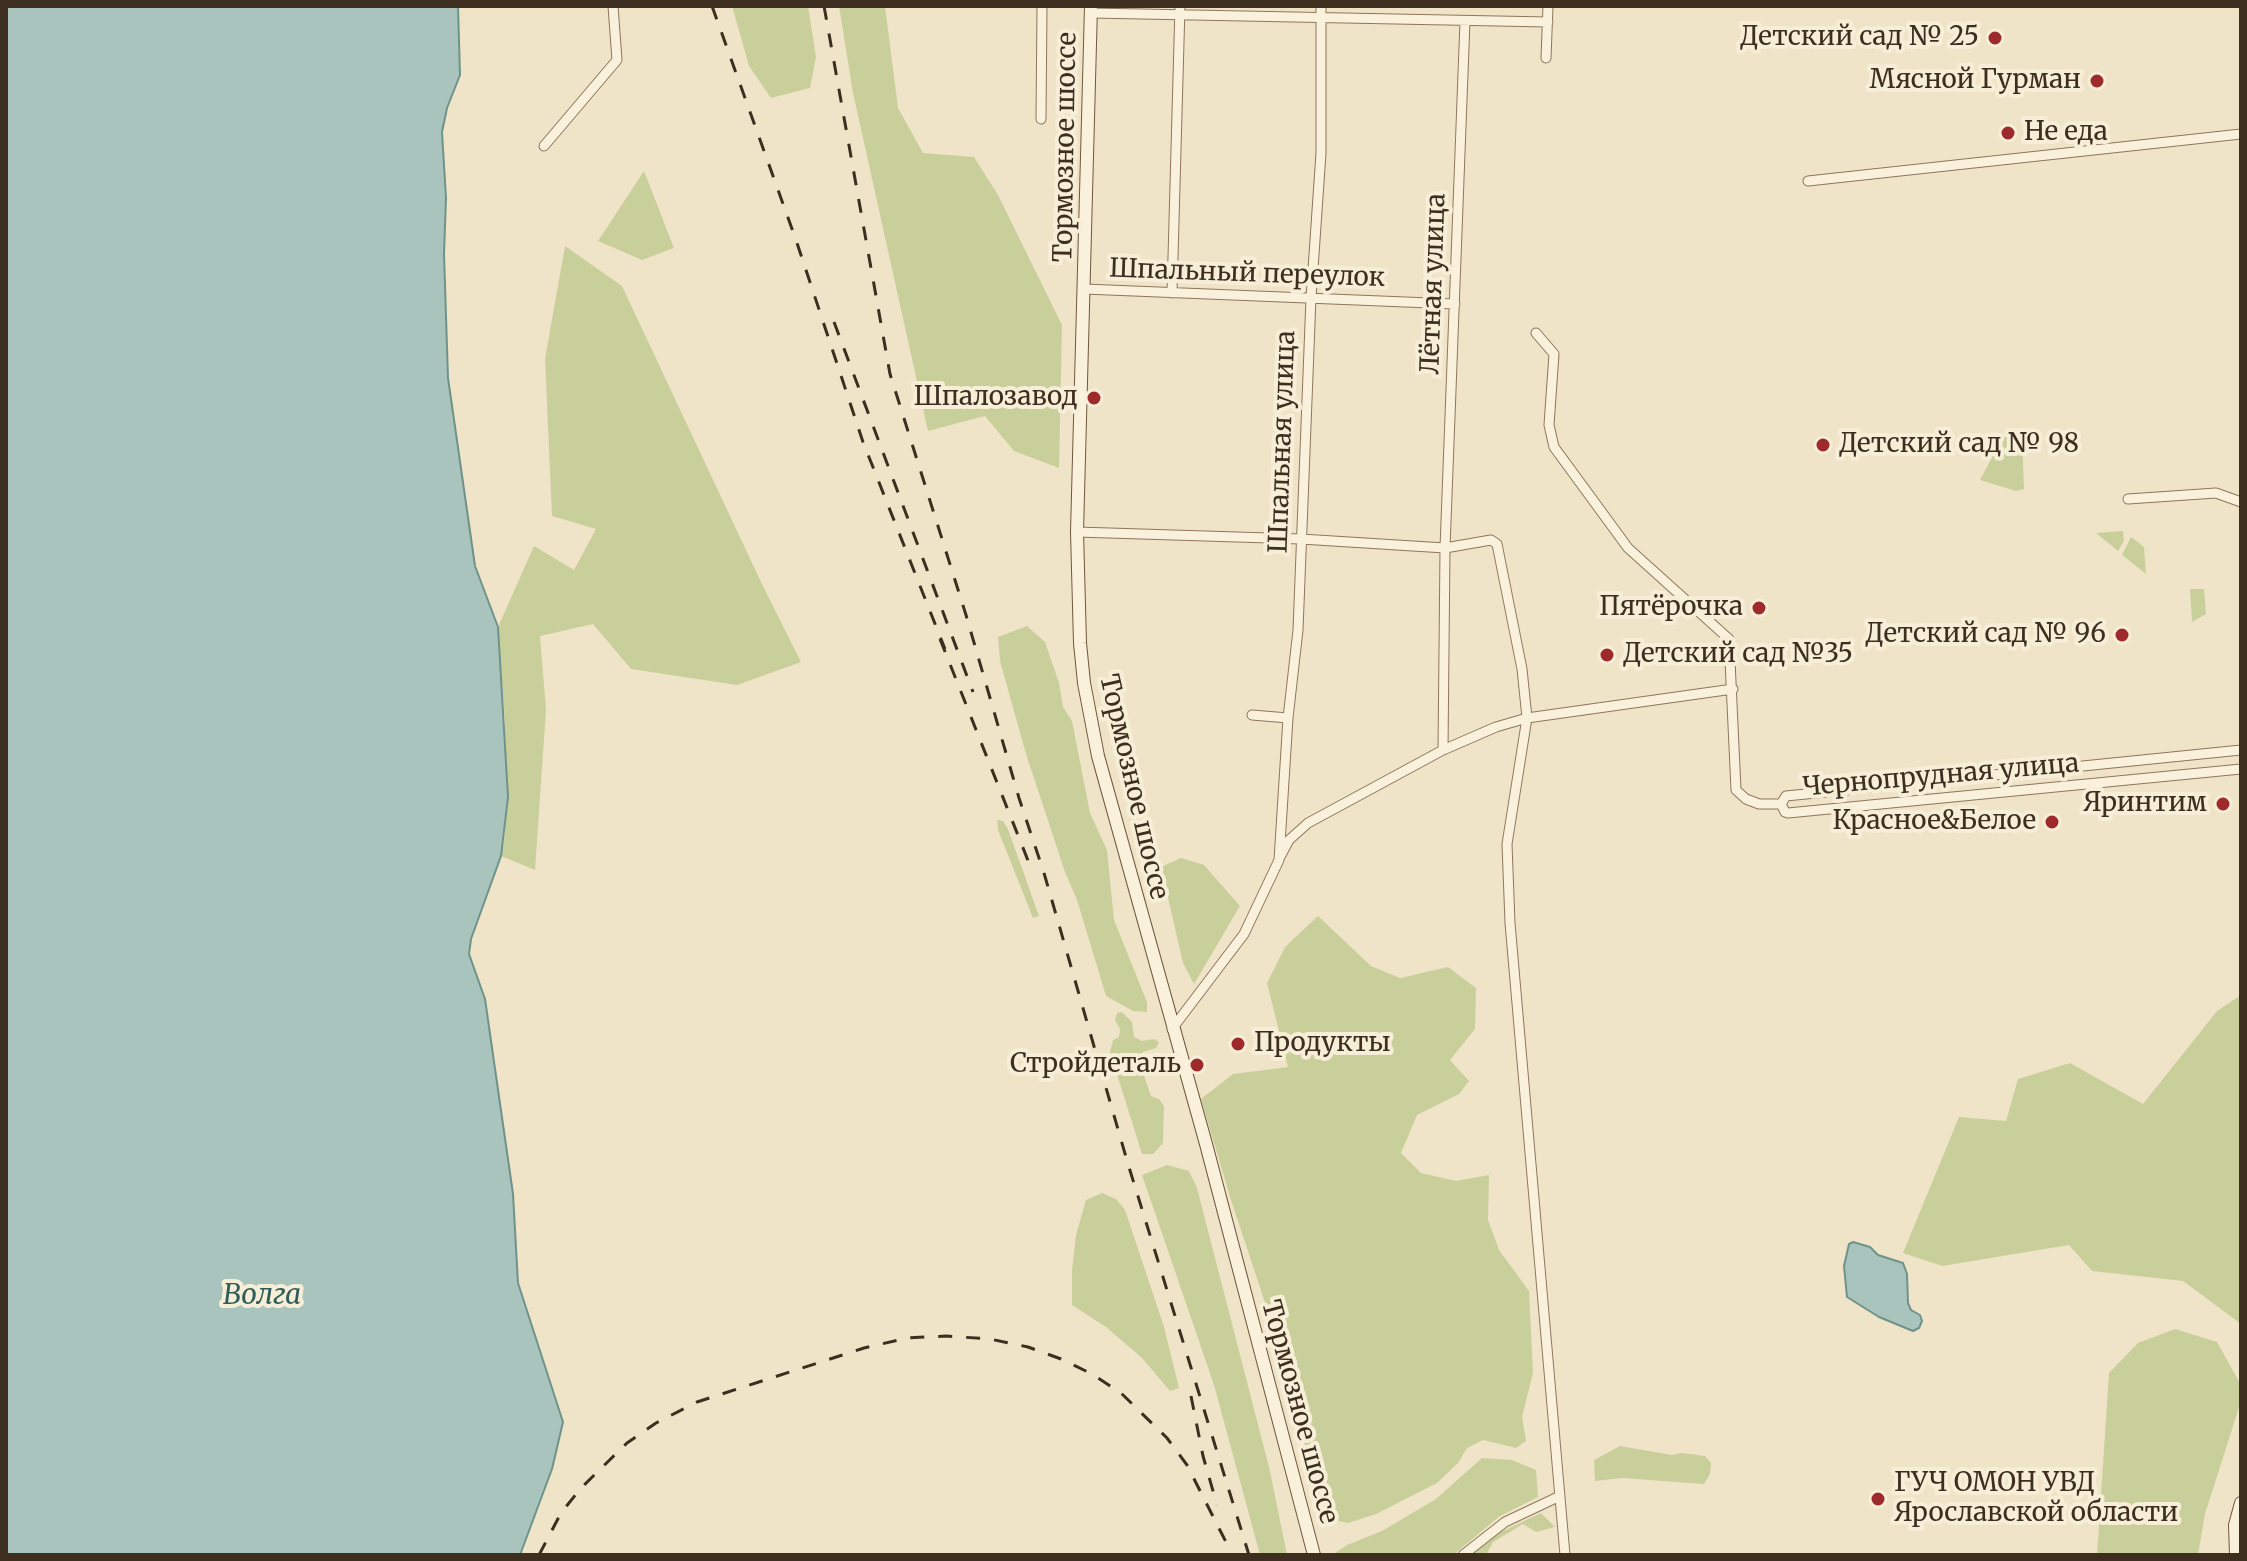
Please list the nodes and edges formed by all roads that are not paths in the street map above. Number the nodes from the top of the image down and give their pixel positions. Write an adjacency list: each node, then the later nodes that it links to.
1 (613, 6): 12 (street)
2 (1042, 6): 10 (street)
3 (1548, 6): 8 (street)
4 (1091, 10): 5 (street); 14 (street, Тормозное шоссе)
5 (1180, 10): 6 (street); 15 (street)
6 (1320, 11): 7 (street); 16 (street, Шпальная улица)
7 (1465, 21): 8 (street); 17 (street, Лётная улица)
8 (1548, 22): 9 (street)
9 (1546, 58)
10 (1041, 119)
11 (2241, 134): 13 (street)
12 (544, 146)
13 (1808, 181)
14 (1084, 289): 15 (street, Шпальный переулок); 21 (street, Тормозное шоссе)
15 (1172, 293): 16 (street, Шпальный переулок)
16 (1311, 298): 17 (street, Шпальный переулок); 22 (street, Шпальная улица)
17 (1455, 304): 23 (street, Лётная улица)
18 (1536, 333): 24 (street)
19 (2128, 499): 20 (street)
20 (2241, 502)
21 (1077, 532): 22 (street); 33 (street, Тормозное шоссе)
22 (1301, 539): 23 (street); 26 (street, Шпальная улица)
23 (1445, 548): 27 (street); 28 (street, Лётная улица)
24 (1733, 689): 27 (street); 31 (street)
25 (1252, 715): 26 (street)
26 (1288, 718): 32 (street, Шпальная улица)
27 (1527, 718): 28 (street); 34 (street)
28 (1443, 750): 32 (street)
29 (2241, 750): 31 (street, Чернопрудная улица)
30 (2241, 769): 31 (street, Чернопрудная улица)
31 (1781, 804)
32 (1279, 860): 33 (street, Шпальная улица)
33 (1172, 1029): 36 (street, Тормозное шоссе)
34 (1560, 1496): 37 (street); 38 (street)
35 (2241, 1503): 39 (street)
36 (1314, 1555)
37 (1463, 1555)
38 (1565, 1555)
39 (2236, 1555)

